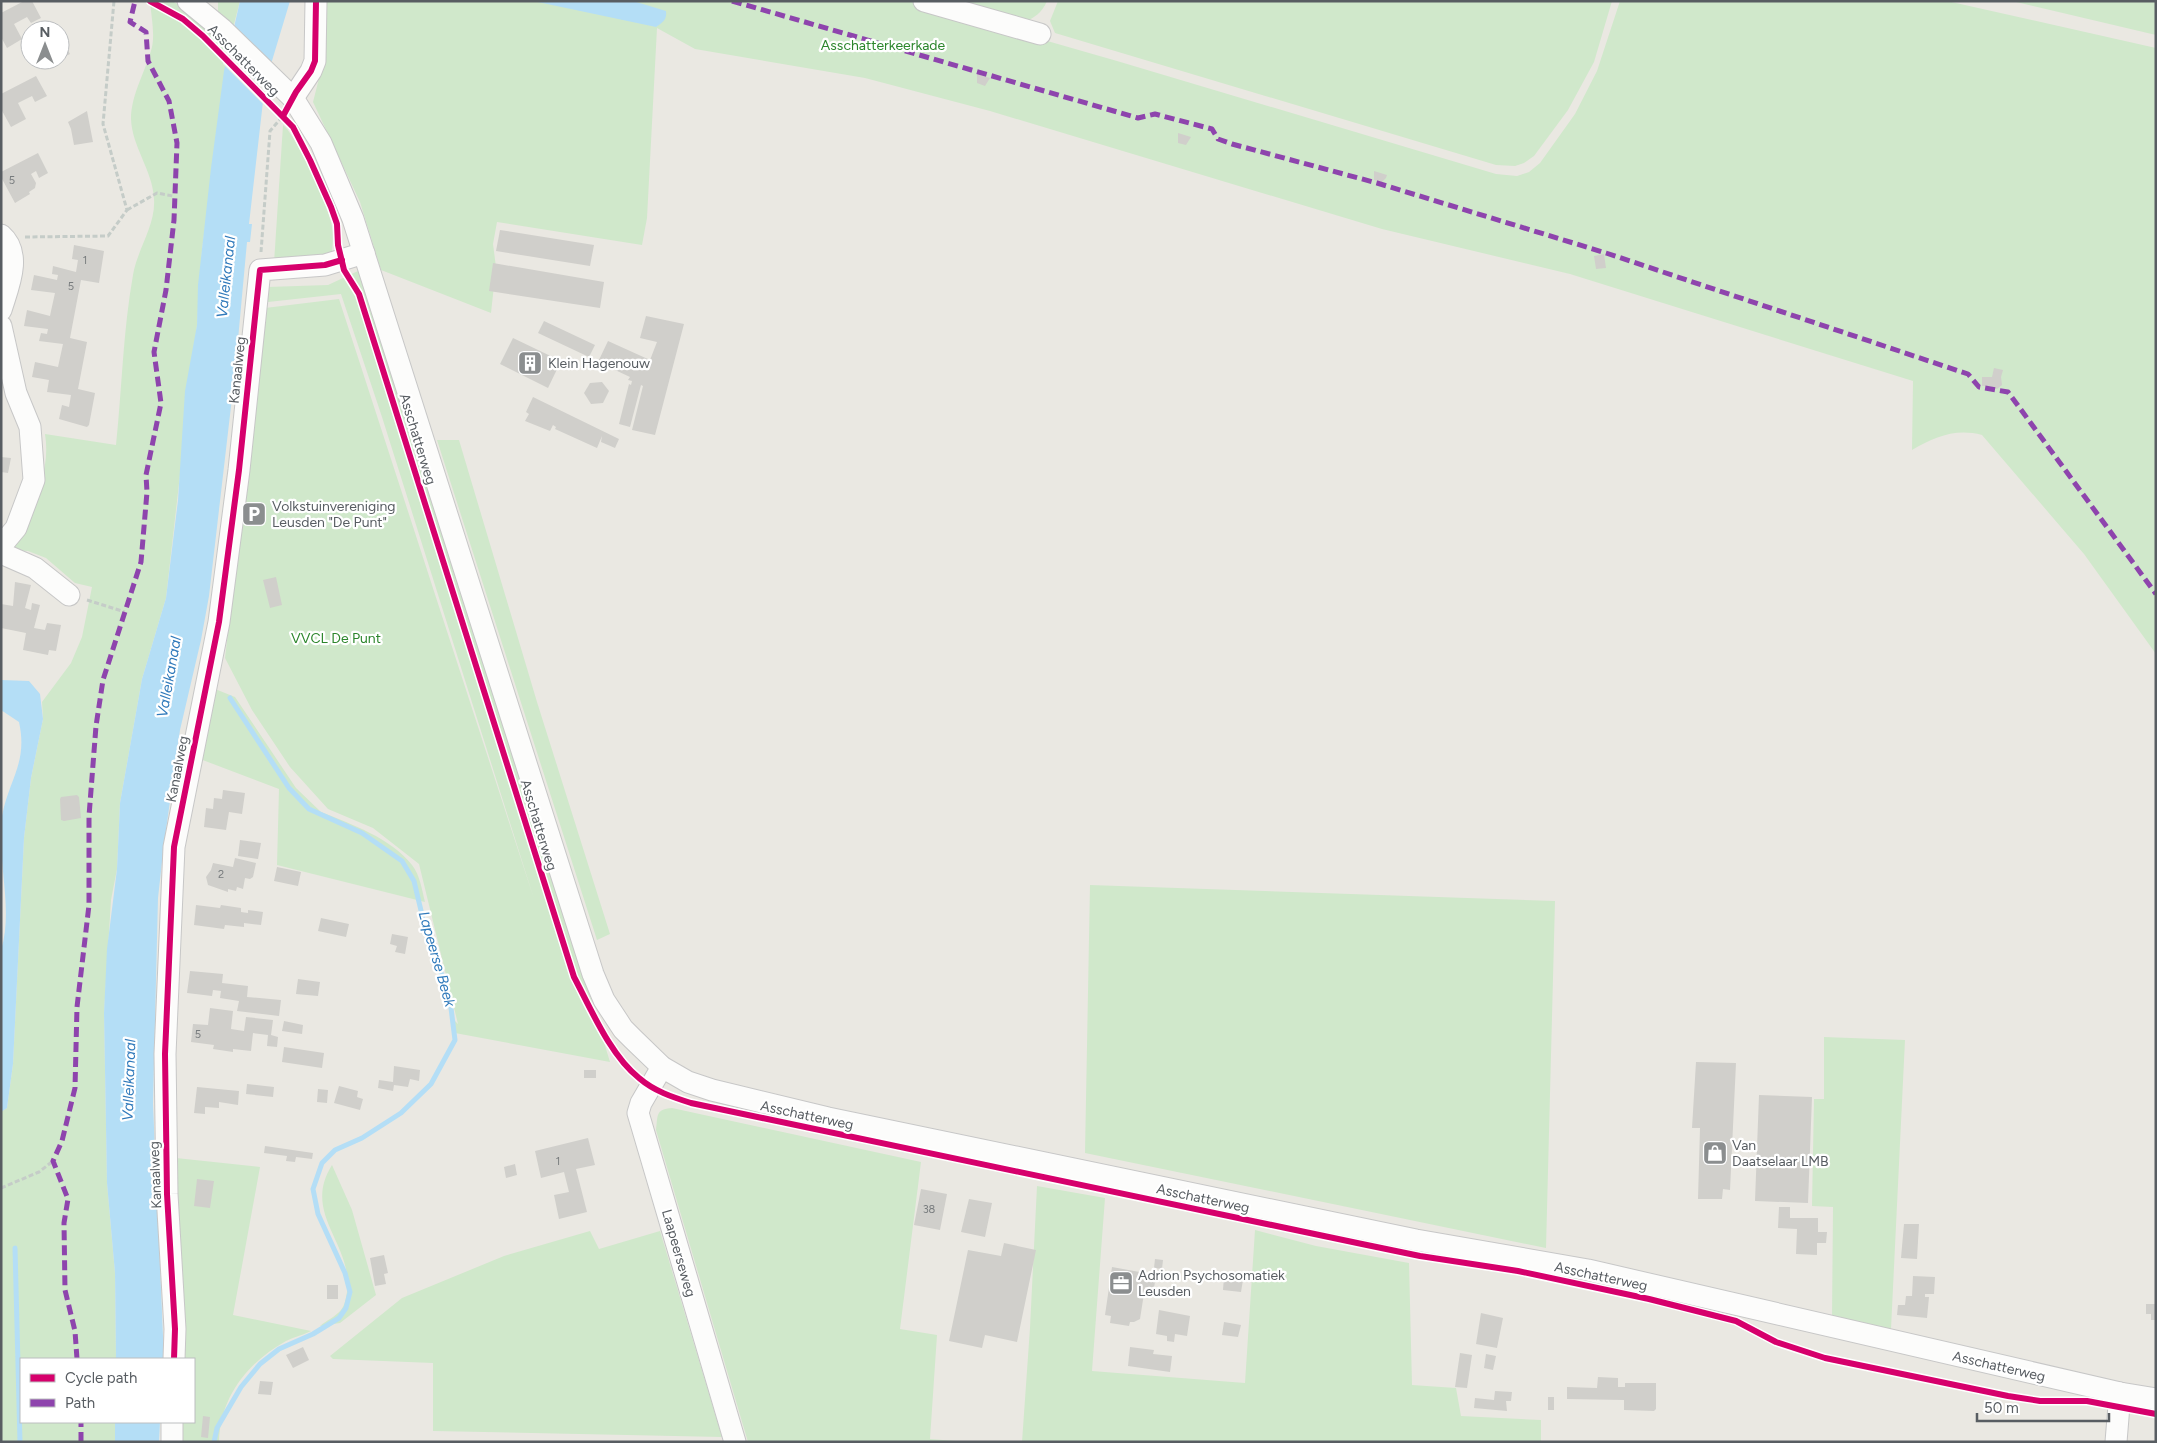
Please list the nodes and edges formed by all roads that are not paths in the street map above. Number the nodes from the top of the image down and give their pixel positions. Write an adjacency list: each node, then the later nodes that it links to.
1 (316, 1): 5 (street)
2 (924, 1): 4 (street)
3 (193, 3): 5 (street, Asschatterweg)
4 (1040, 34)
5 (284, 108): 7 (street, Asschatterweg)
6 (3, 236): 8 (street)
7 (364, 253): 13 (street, Asschatterweg); 14 (street, Kanaalweg)
8 (1, 310)
9 (1, 326): 10 (street)
10 (1, 546)
11 (1, 553): 12 (street)
12 (69, 594)
13 (662, 1068): 15 (street, Asschatterweg); 19 (street, Laapeerseweg)
14 (174, 1358)
15 (2120, 1393): 16 (street, Asschatterweg); 20 (street)
16 (2156, 1398)
17 (172, 1423): 18 (street)
18 (172, 1442)
19 (735, 1442)
20 (2116, 1442)

